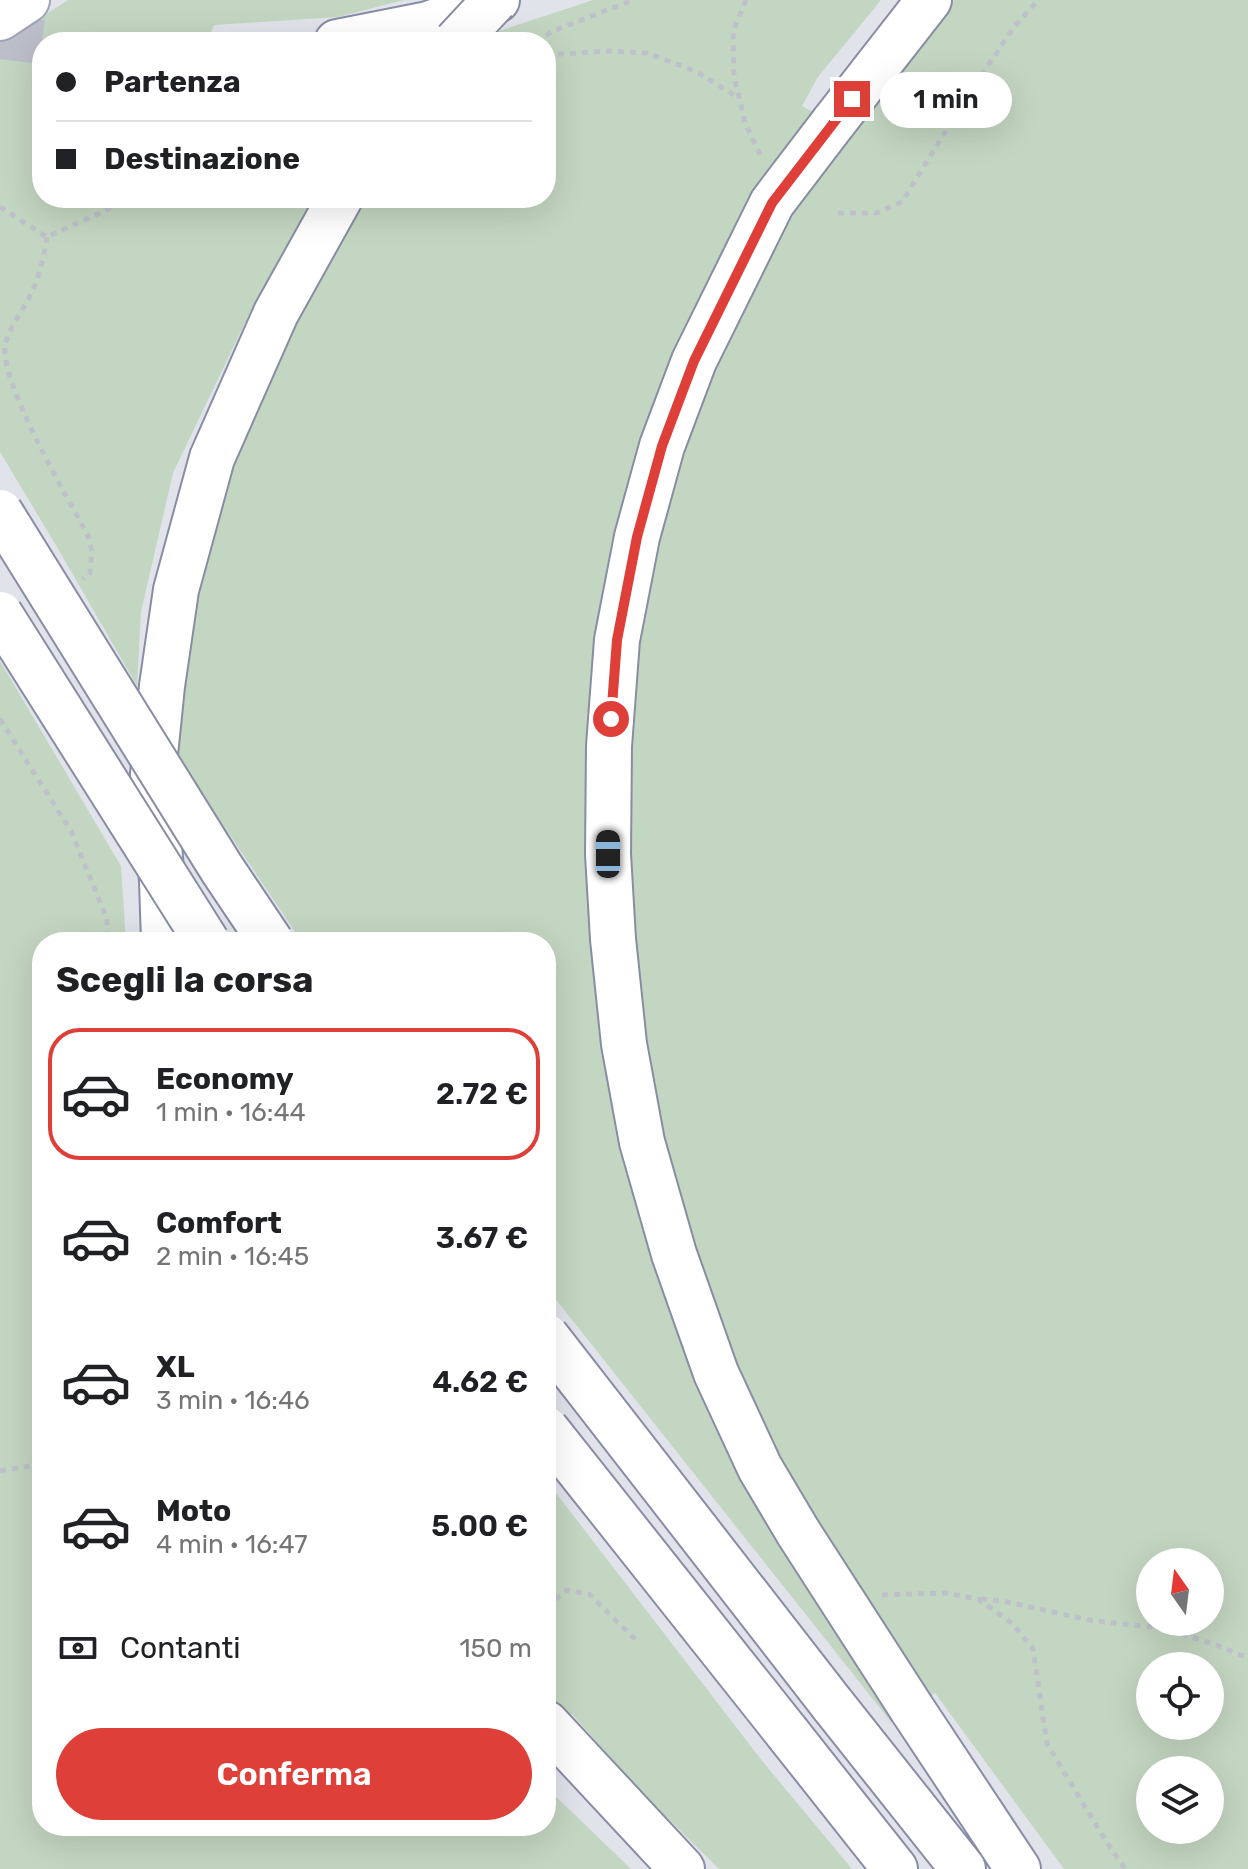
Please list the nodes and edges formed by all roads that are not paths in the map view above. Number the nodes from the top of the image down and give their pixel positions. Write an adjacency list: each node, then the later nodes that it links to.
1 (27, 0): 4 (main road)
2 (496, 0): 5 (main road); 6 (main road, bridge)
3 (929, 0): 19 (main road, bridge)
4 (0, 18)
5 (388, 32)
6 (466, 32)
7 (334, 208): 10 (main road)
8 (0, 512): 12 (main road, bridge)
9 (0, 614): 11 (main road, bridge)
10 (164, 932)
11 (201, 932)
12 (264, 932)
13 (556, 1349): 18 (main road, bridge)
14 (556, 1442): 17 (main road, bridge)
15 (556, 1734): 16 (main road)
16 (682, 1869)
17 (895, 1869)
18 (963, 1869)
19 (1018, 1869)

